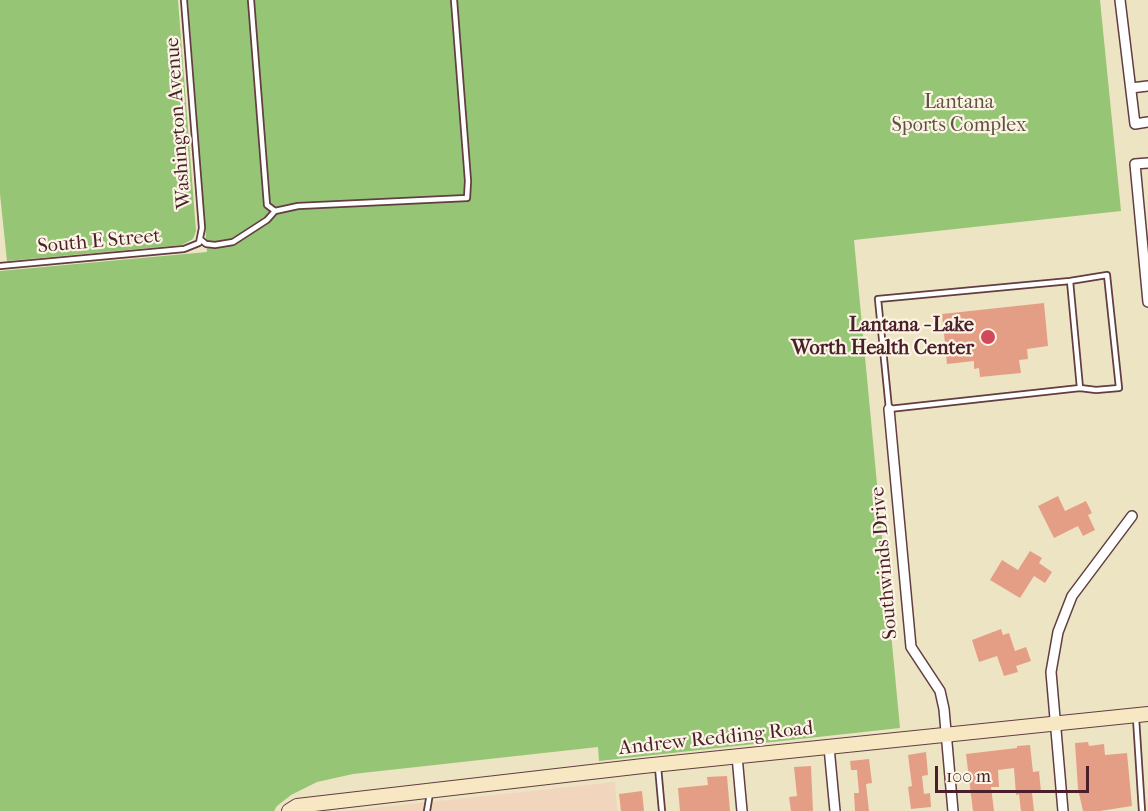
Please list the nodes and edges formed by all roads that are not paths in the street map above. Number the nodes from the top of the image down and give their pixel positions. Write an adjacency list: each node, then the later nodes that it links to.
1 (184, 0): 11 (lane, Washington Avenue)
2 (251, 0): 10 (lane)
3 (454, 0): 10 (lane)
4 (1120, 0): 6 (street)
5 (1148, 86): 6 (street)
6 (1131, 88): 7 (street)
7 (1148, 122)
8 (1148, 163): 9 (street)
9 (1143, 198): 14 (street)
10 (276, 211): 11 (lane)
11 (200, 241): 12 (lane, South E Street)
12 (0, 266)
13 (1070, 281): 15 (lane); 15 (lane); 16 (lane)
14 (1148, 302)
15 (1080, 388): 16 (lane)
16 (888, 410): 20 (street, Southwinds Drive)
17 (1132, 516): 19 (street)
18 (1142, 714): 19 (street, Andrew Redding Road); 33 (lane)
19 (1055, 723): 20 (street, Andrew Redding Road); 32 (street)
20 (946, 735): 21 (street, Andrew Redding Road); 31 (street, Southwinds Drive)
21 (829, 747): 22 (street, Andrew Redding Road); 30 (street)
22 (737, 756): 23 (street, Andrew Redding Road); 29 (street)
23 (657, 765): 24 (street, Andrew Redding Road); 28 (lane)
24 (430, 791): 25 (street, Andrew Redding Road); 27 (lane)
25 (329, 807): 26 (street, Andrew Redding Road)
26 (289, 811)
27 (427, 811)
28 (662, 811)
29 (742, 811)
30 (835, 811)
31 (953, 811)
32 (1063, 811)
33 (1142, 811)

